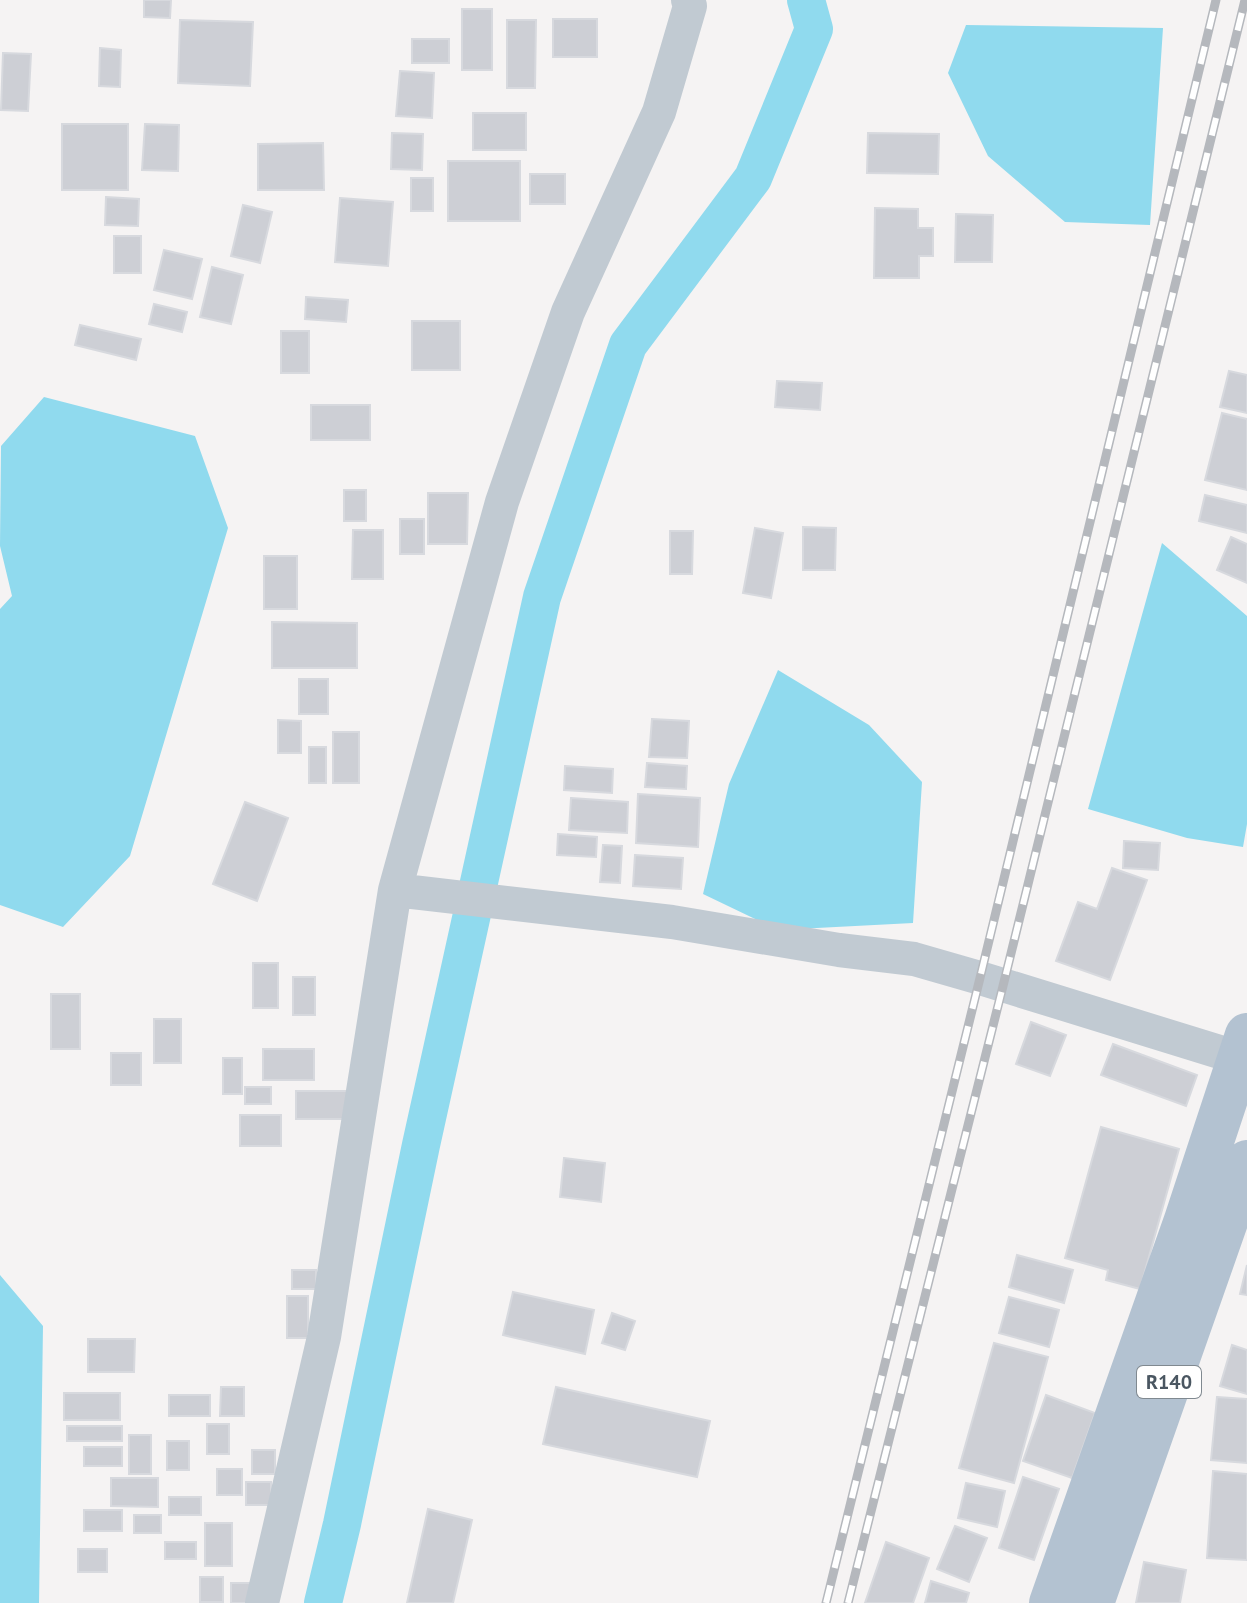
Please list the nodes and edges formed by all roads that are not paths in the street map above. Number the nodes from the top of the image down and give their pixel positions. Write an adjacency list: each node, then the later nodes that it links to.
1 (688, 0): 2 (street)
2 (403, 891): 3 (street); 5 (street)
3 (1243, 1047): 6 (main road, R140)
4 (1247, 1162): 7 (main road, R140)
5 (262, 1603)
6 (1051, 1603)
7 (1092, 1603)

